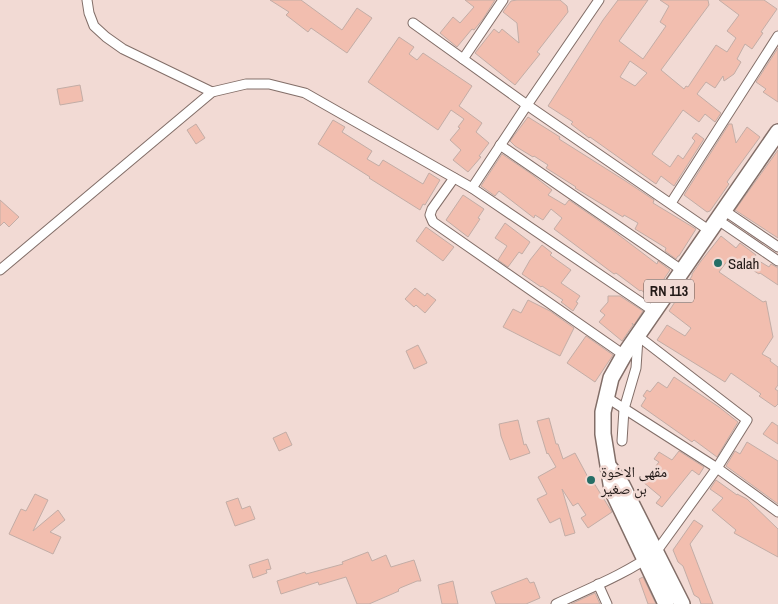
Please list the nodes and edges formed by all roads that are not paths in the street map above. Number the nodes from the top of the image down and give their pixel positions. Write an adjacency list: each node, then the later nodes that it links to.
1 (87, 0): 7 (street)
2 (503, 0): 6 (street)
3 (599, 0): 8 (street)
4 (413, 23): 6 (street)
5 (778, 36): 13 (street)
6 (463, 59): 8 (street)
7 (212, 92): 11 (street); 17 (street)
8 (527, 105): 10 (street); 13 (street)
9 (778, 132): 14 (main road, RN 113)
10 (500, 145): 12 (street); 18 (street)
11 (454, 178): 12 (street); 21 (street)
12 (472, 188): 19 (street)
13 (670, 203): 14 (street)
14 (718, 220): 15 (street); 16 (street); 18 (main road, RN 113)
15 (778, 247)
16 (778, 261)
17 (0, 270)
18 (683, 271): 19 (main road, RN 113)
19 (655, 312): 20 (main road, RN 113)
20 (638, 336): 21 (main road, RN 113); 23 (street); 25 (street)
21 (624, 355): 22 (main road, RN 113)
22 (606, 397): 23 (street); 27 (main road, RN 113)
23 (624, 409): 24 (street); 25 (street)
24 (622, 441)
25 (717, 468): 26 (street); 27 (street)
26 (778, 512)
27 (650, 556): 28 (street); 31 (main road, RN 113); 32 (main road, RN 113)
28 (598, 584): 29 (street); 30 (street)
29 (556, 604)
30 (607, 604)
31 (666, 604)
32 (682, 604)

